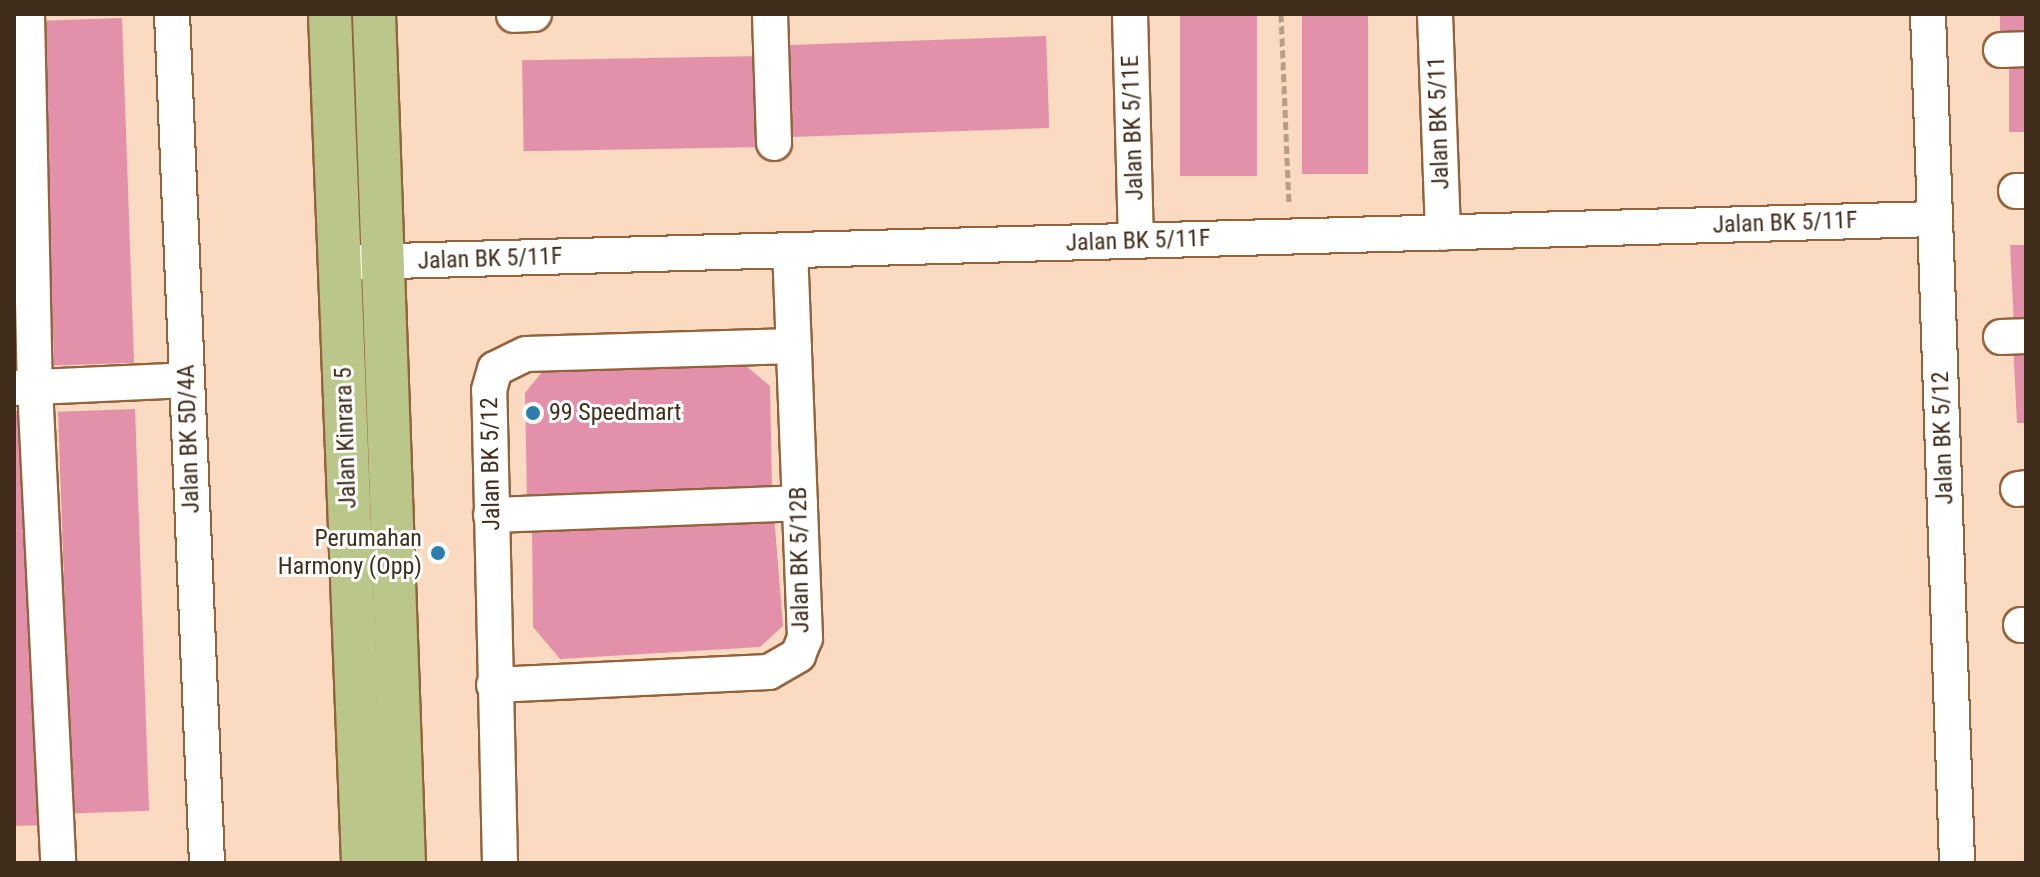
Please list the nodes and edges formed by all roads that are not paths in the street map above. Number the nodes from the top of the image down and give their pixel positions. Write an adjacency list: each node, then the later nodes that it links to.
1 (27, 14): 20 (street)
2 (172, 14): 19 (street, Jalan BK 5D/4A)
3 (330, 14): 17 (main road, Jalan Kinrara 5)
4 (374, 14): 16 (main road, Jalan Kinrara 5)
5 (534, 14): 10 (street)
6 (770, 14): 11 (street)
7 (1130, 14): 14 (street, Jalan BK 5/11E)
8 (1435, 14): 13 (street, Jalan BK 5/11)
9 (1928, 14): 12 (street, Jalan BK 5/12)
10 (514, 15)
11 (774, 143)
12 (1935, 219): 13 (street, Jalan BK 5/11F); 29 (street, Jalan BK 5/12)
13 (1443, 233): 14 (street, Jalan BK 5/11F)
14 (1136, 241): 15 (street, Jalan BK 5/11F)
15 (790, 250): 16 (street, Jalan BK 5/11F); 18 (street, Jalan BK 5/12B)
16 (383, 262): 17 (street, Jalan BK 5/11F); 27 (main road, Jalan Kinrara 5)
17 (340, 263): 26 (main road, Jalan Kinrara 5)
18 (794, 346): 21 (street, Jalan BK 5/12B); 22 (street, Jalan BK 5/12)
19 (187, 380): 20 (street); 25 (street, Jalan BK 5D/4A)
20 (25, 388): 24 (street)
21 (800, 503): 22 (street); 23 (street, Jalan BK 5/12B)
22 (491, 515): 23 (street, Jalan BK 5/12)
23 (494, 685): 28 (street, Jalan BK 5/12)
24 (58, 863)
25 (207, 863)
26 (363, 863)
27 (404, 863)
28 (500, 863)
29 (1957, 863)

